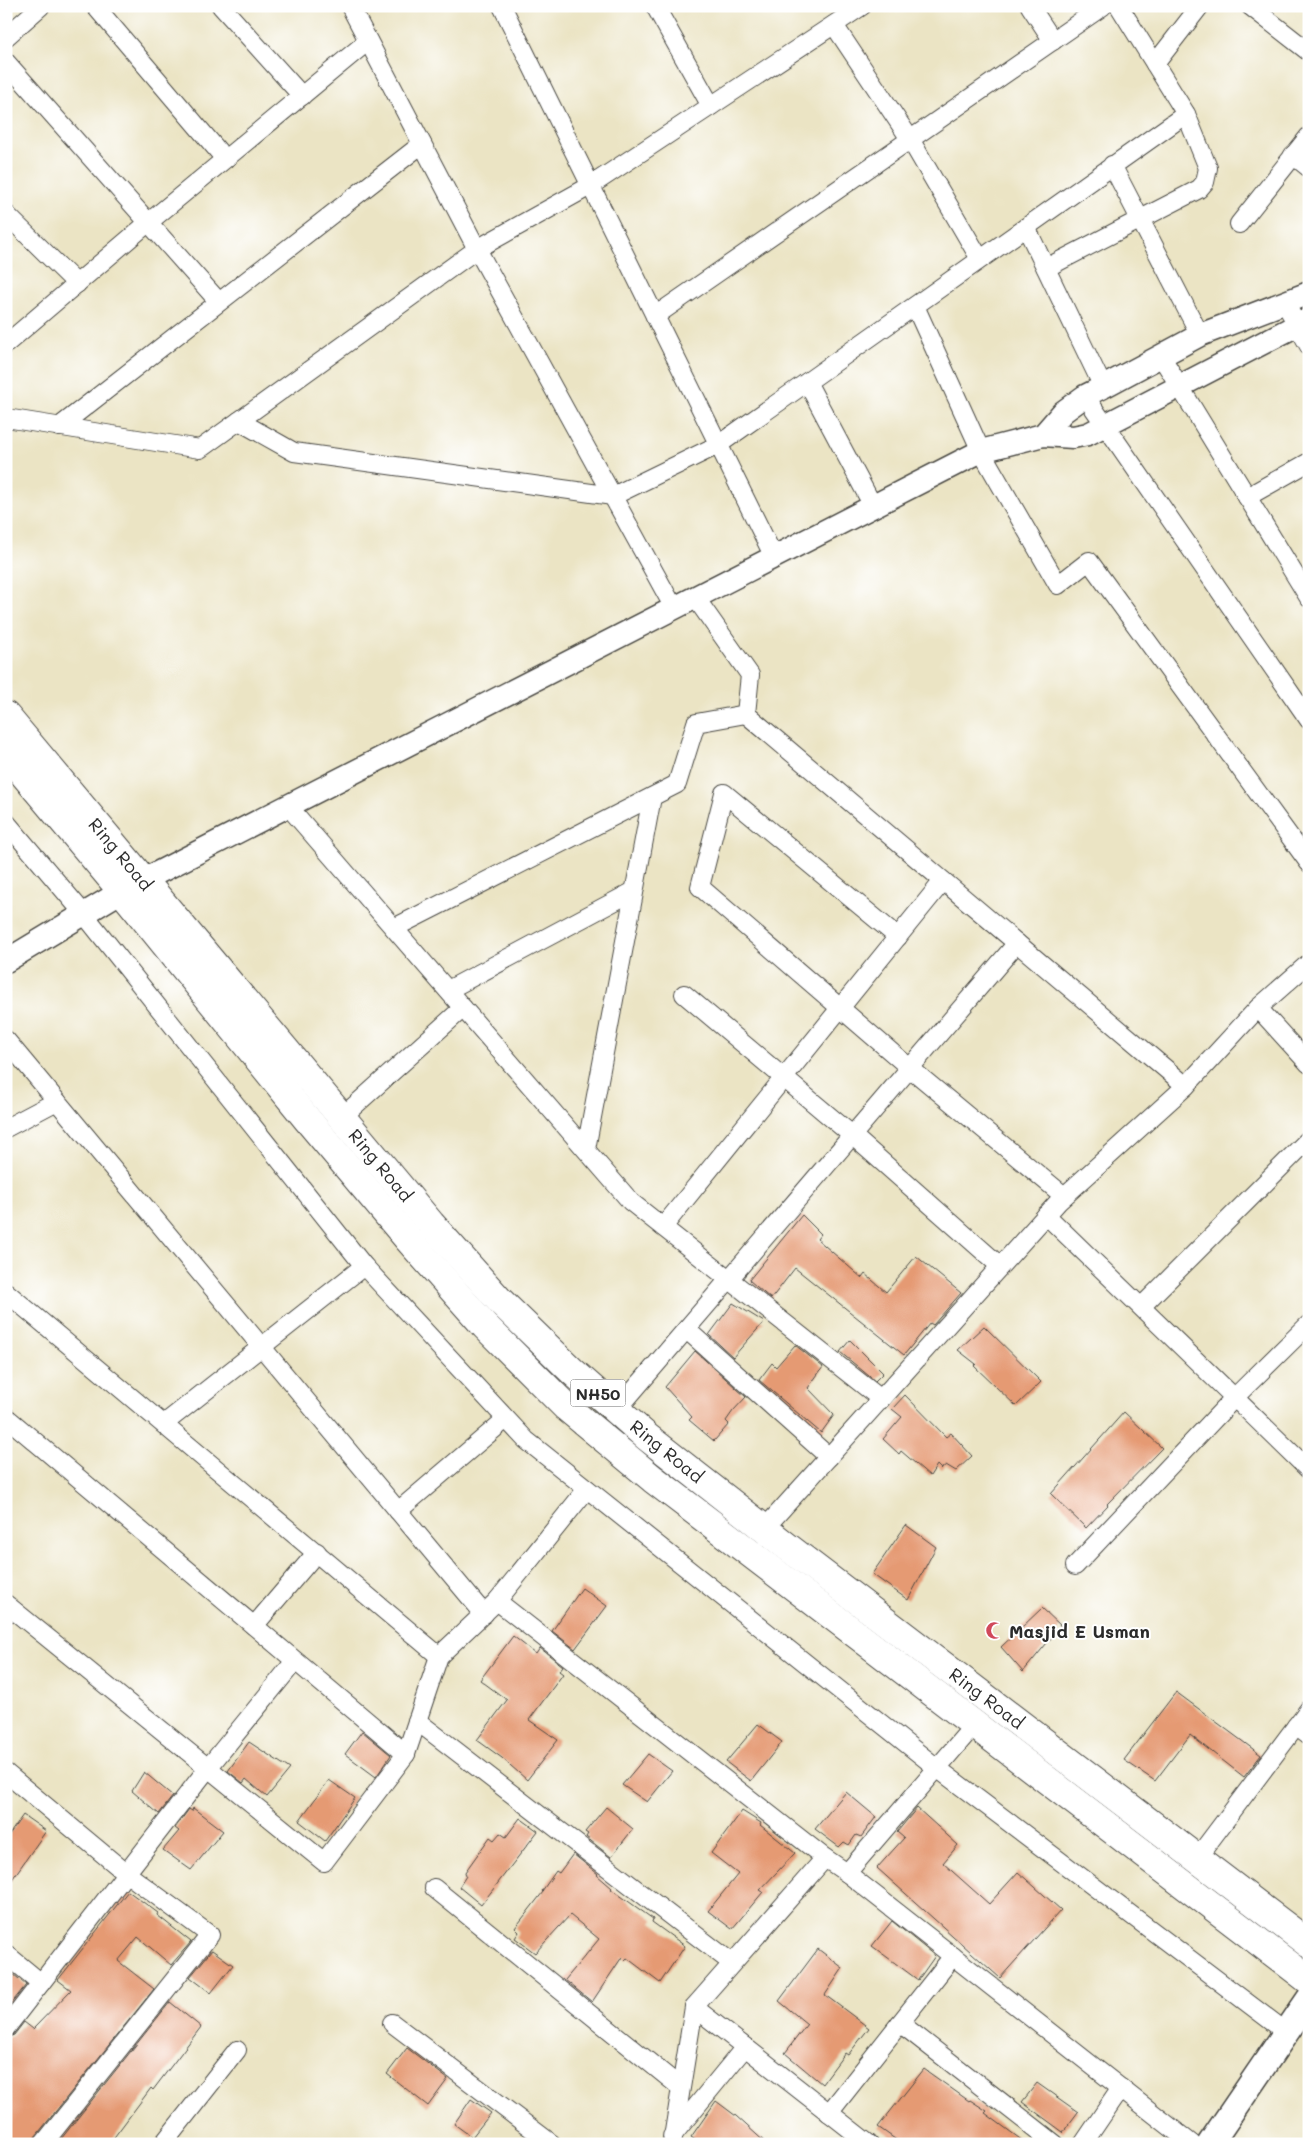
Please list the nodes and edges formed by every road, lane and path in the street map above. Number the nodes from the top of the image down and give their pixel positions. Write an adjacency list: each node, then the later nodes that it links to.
1 (41, 6): 14 (street)
2 (95, 6): 27 (street)
3 (221, 6): 20 (street)
4 (350, 6): 15 (street)
5 (502, 6): 30 (street)
6 (655, 6): 21 (street)
7 (1030, 6): 16 (street)
8 (1103, 6): 16 (street)
9 (1120, 6): 19 (street)
10 (1200, 6): 19 (street)
11 (1250, 6): 17 (street)
12 (857, 7): 13 (street)
13 (834, 25): 21 (street); 24 (street)
14 (6, 37)
15 (368, 41): 20 (street); 25 (street)
16 (1053, 41): 24 (street)
17 (1309, 52)
18 (6, 62): 33 (street)
19 (1155, 64): 22 (street)
20 (302, 96): 27 (street)
21 (711, 106): 30 (street)
22 (1186, 114): 28 (street); 32 (street)
23 (1309, 136): 26 (street)
24 (910, 140): 37 (street); 44 (street)
25 (422, 144): 36 (street); 41 (street)
26 (1293, 155): 29 (street); 34 (street)
27 (225, 159): 33 (street)
28 (1112, 166): 32 (street); 35 (street)
29 (1309, 168)
30 (590, 186): 36 (street); 44 (street)
31 (6, 214): 39 (street)
32 (1140, 219): 38 (street); 46 (street)
33 (149, 222): 39 (street); 41 (street)
34 (1239, 224)
35 (1026, 227): 37 (street); 38 (street)
36 (477, 249): 54 (street); 61 (street)
37 (980, 259): 43 (street)
38 (1046, 268): 52 (street)
39 (77, 284): 47 (street)
40 (1309, 293): 42 (street)
41 (219, 302): 56 (street)
42 (1285, 302): 45 (street); 46 (street)
43 (914, 306): 50 (street); 59 (street)
44 (655, 316): 58 (street)
45 (1303, 321): 48 (street); 51 (street)
46 (1200, 335): 49 (street)
47 (6, 344)
48 (1309, 346)
49 (1161, 356): 51 (street); 52 (street)
50 (808, 382): 58 (street); 63 (street)
51 (1179, 385): 55 (street); 62 (street)
52 (1094, 392): 55 (street); 57 (street)
53 (6, 418): 56 (street)
54 (239, 421): 56 (street); 61 (street)
55 (1104, 424): 57 (street); 70 (street)
56 (59, 427)
57 (1043, 435): 59 (street)
58 (718, 445): 61 (street); 64 (street)
59 (981, 451): 63 (street); 75 (street)
60 (1309, 462): 62 (street)
61 (613, 496): 67 (street)
62 (1247, 497): 66 (street)
63 (874, 506): 64 (street)
64 (774, 557): 65 (street)
65 (695, 597): 67 (street); 68 (street)
66 (1309, 598)
67 (674, 608): 73 (street)
68 (746, 714): 72 (street); 76 (street)
69 (6, 716): 77 (highway, Ring Road / NH50)
70 (1309, 720)
71 (6, 753): 77 (highway, Ring Road / NH50)
72 (652, 796): 78 (street); 80 (street)
73 (288, 806): 77 (street); 80 (street)
74 (6, 822): 79 (street)
75 (1309, 863)
76 (944, 881): 81 (street); 82 (street)
77 (132, 886): 79 (street); 96 (highway, Ring Road / NH50); 133 (highway, Ring Road / NH50)
78 (634, 891): 85 (street); 100 (street)
79 (84, 914): 83 (street); 104 (street)
80 (394, 928): 85 (street)
81 (898, 937): 88 (street); 88 (street)
82 (1017, 943): 92 (street); 94 (street)
83 (6, 961)
84 (1309, 963): 89 (street)
85 (448, 990): 87 (street)
86 (684, 994): 93 (street)
87 (463, 1008): 96 (street); 100 (street)
88 (841, 1008): 92 (street); 93 (street)
89 (1258, 1008): 91 (street); 94 (street)
90 (6, 1040): 95 (street)
91 (1309, 1064)
92 (910, 1068): 98 (street); 101 (street)
93 (783, 1079): 98 (street); 103 (street)
94 (1186, 1086): 101 (street)
95 (57, 1101): 97 (street); 111 (street)
96 (342, 1117): 114 (highway, Ring Road / NH50)
97 (6, 1128)
98 (853, 1136): 105 (street); 106 (street)
99 (1309, 1139): 108 (street)
100 (586, 1149): 103 (street)
101 (1064, 1196): 102 (street)
102 (1046, 1215): 105 (street); 108 (street)
103 (663, 1227): 106 (street)
104 (364, 1266): 111 (street); 116 (street)
105 (1000, 1266): 113 (street)
106 (730, 1280): 110 (street); 113 (street)
107 (6, 1292): 117 (street)
108 (1142, 1306): 112 (street)
109 (1309, 1324): 112 (street)
110 (687, 1330): 114 (street); 118 (street)
111 (262, 1347): 117 (street); 121 (street)
112 (1234, 1397): 119 (street); 124 (street)
113 (881, 1399): 118 (street)
114 (617, 1410): 122 (highway, Ring Road / NH50)
115 (6, 1417): 128 (street)
116 (506, 1419): 120 (street); 121 (street)
117 (165, 1423): 123 (street)
118 (829, 1457): 122 (street)
119 (1309, 1470)
120 (587, 1489): 125 (street); 137 (street)
121 (398, 1512): 127 (street)
122 (764, 1529): 140 (highway, Ring Road / NH50)
123 (317, 1552): 128 (street); 129 (street)
124 (1076, 1566)
125 (497, 1601): 127 (street); 139 (street)
126 (6, 1604): 136 (street)
127 (484, 1614): 129 (street)
128 (254, 1626): 130 (street)
129 (439, 1656): 132 (street)
130 (295, 1661): 135 (street); 136 (street)
131 (1309, 1709): 134 (street)
132 (417, 1721): 135 (street); 147 (street)
133 (975, 1724): 137 (street); 148 (highway, Ring Road / NH50)
134 (1302, 1731): 140 (street)
135 (406, 1754): 136 (street)
136 (208, 1768): 141 (street)
137 (937, 1768): 142 (street); 155 (street)
138 (6, 1773): 141 (street)
139 (825, 1858): 142 (street); 147 (street)
140 (1197, 1858): 144 (highway, Ring Road / NH50)
141 (126, 1873): 149 (street); 162 (street)
142 (847, 1873): 146 (street)
143 (434, 1888): 158 (street)
144 (1309, 1944)
145 (6, 1954): 149 (street)
146 (953, 1956): 153 (street); 159 (street)
147 (732, 1963): 151 (street)
148 (1309, 1980)
149 (41, 1983): 154 (street)
150 (1309, 1999): 155 (main road)
151 (694, 2007): 156 (street); 158 (street)
152 (392, 2023): 164 (street)
153 (900, 2023): 160 (street); 166 (street)
154 (6, 2028)
155 (1286, 2032): 169 (main road)
156 (745, 2047): 160 (street); 161 (street)
157 (237, 2050): 163 (street)
158 (680, 2088): 161 (street)
159 (1121, 2088): 167 (street); 168 (street)
160 (830, 2113): 165 (street)
161 (675, 2141)
162 (43, 2144)
163 (163, 2144)
164 (552, 2144)
165 (868, 2144)
166 (1055, 2144)
167 (1083, 2144)
168 (1192, 2144)
169 (1210, 2144)

